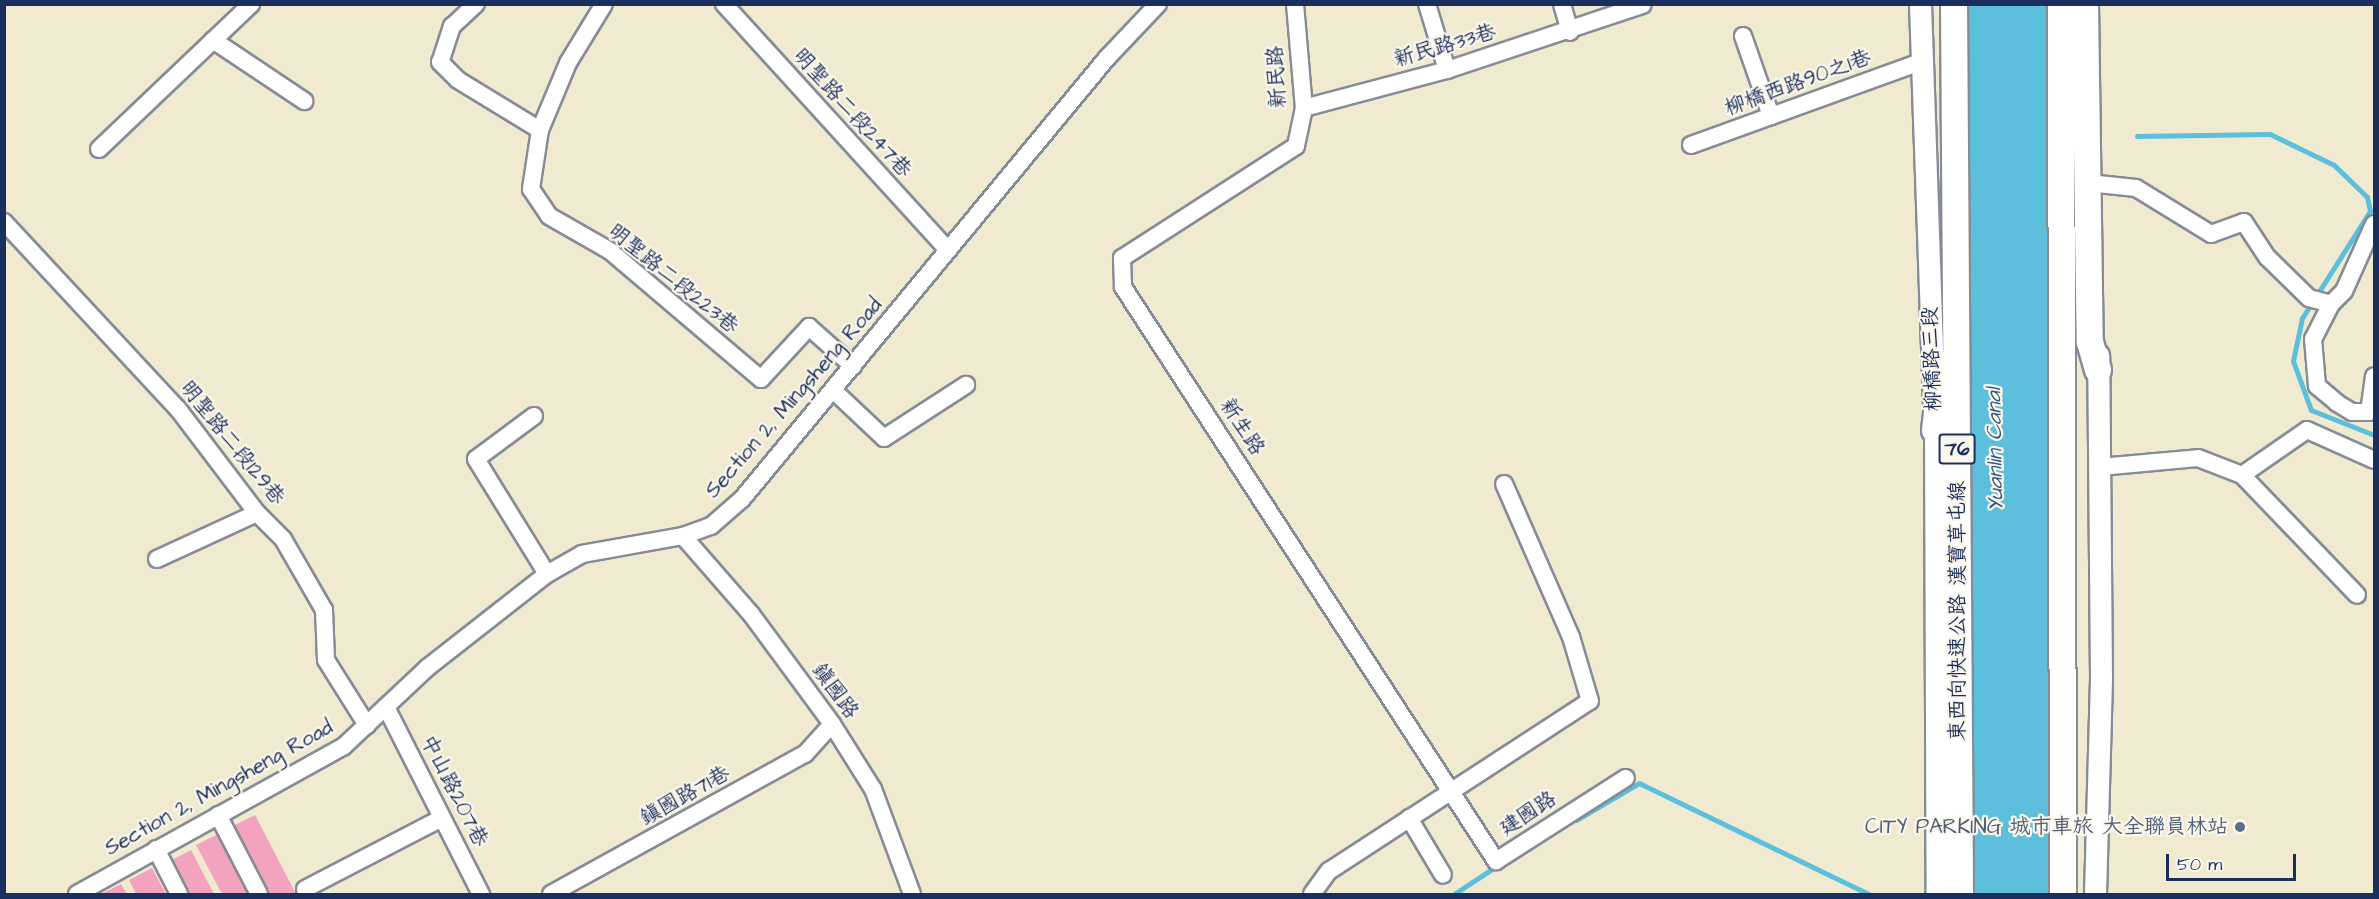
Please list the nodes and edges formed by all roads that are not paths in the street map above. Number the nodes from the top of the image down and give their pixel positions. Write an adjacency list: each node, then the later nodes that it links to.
1 (251, 4): 18 (street)
2 (476, 4): 24 (street)
3 (604, 4): 24 (street, 明聖路二段223巷)
4 (724, 4): 31 (street, 明聖路二段247巷)
5 (1158, 4): 31 (street, Section 2, Mingsheng Road)
6 (1295, 4): 22 (street, 新民路)
7 (1427, 4): 20 (street)
8 (1562, 4): 16 (street)
9 (1920, 4): 19 (main road, 柳橋路三段)
10 (1939, 4): 39 (highway)
11 (1954, 4): 68 (highway, 東西向快速公路 漢寶草屯線 / 76)
12 (2061, 4): 69 (highway)
13 (2085, 4): 34 (highway)
14 (2097, 4): 28 (main road)
15 (1642, 5): 16 (street, 新民路33巷)
16 (1570, 32): 20 (street, 新民路33巷)
17 (1743, 36): 23 (street)
18 (213, 40): 21 (street); 27 (street)
19 (1920, 63): 23 (street, 柳橋西路90之1巷); 39 (main road, 柳橋路三段)
20 (1447, 70): 22 (street, 新民路33巷)
21 (304, 101)
22 (1304, 108): 26 (street, 新民路)
23 (1771, 116): 25 (street, 柳橋西路90之1巷)
24 (540, 130): 33 (street, 明聖路二段223巷)
25 (1691, 145)
26 (1296, 146): 53 (street, 新生路)
27 (99, 149)
28 (2098, 184): 32 (street); 34 (main road)
29 (4, 222): 44 (street, 明聖路二段129巷)
30 (2374, 224): 32 (street)
31 (948, 250): 33 (street, Section 2, Mingsheng Road)
32 (2331, 304): 35 (street)
33 (853, 366): 37 (street, Section 2, Mingsheng Road)
34 (2098, 370): 41 (main road)
35 (2374, 376)
36 (966, 386): 37 (street)
37 (833, 390): 45 (street, Section 2, Mingsheng Road)
38 (534, 416): 47 (street)
39 (1935, 430): 67 (main road, 柳橋路三段)
40 (2374, 460): 42 (street)
41 (2100, 467): 42 (street); 70 (main road)
42 (2242, 475): 48 (street)
43 (1504, 484): 53 (street)
44 (257, 513): 46 (street); 51 (street, 明聖路二段129巷)
45 (683, 536): 47 (street, Section 2, Mingsheng Road); 50 (street, 鎮國路)
46 (157, 559)
47 (548, 574): 49 (street, Section 2, Mingsheng Road)
48 (2357, 595)
49 (386, 707): 51 (street, Section 2, Mingsheng Road); 55 (street, 中山路207巷)
50 (832, 724): 64 (street, 鎮國路71巷); 65 (street, 鎮國路)
51 (367, 725): 54 (street, Section 2, Mingsheng Road)
52 (1626, 778): 53 (street, 建國路)
53 (1452, 788): 56 (street)
54 (218, 815): 57 (street, Section 2, Mingsheng Road); 62 (street)
55 (442, 818): 59 (street); 63 (street, 中山路207巷)
56 (1408, 818): 58 (street); 66 (street)
57 (156, 849): 60 (street, Section 2, Mingsheng Road); 61 (street)
58 (1443, 875)
59 (305, 889)
60 (84, 892)
61 (179, 894)
62 (259, 894)
63 (481, 894)
64 (551, 894)
65 (912, 894)
66 (1312, 894)
67 (1937, 894)
68 (1960, 894)
69 (2063, 894)
70 (2095, 894)

